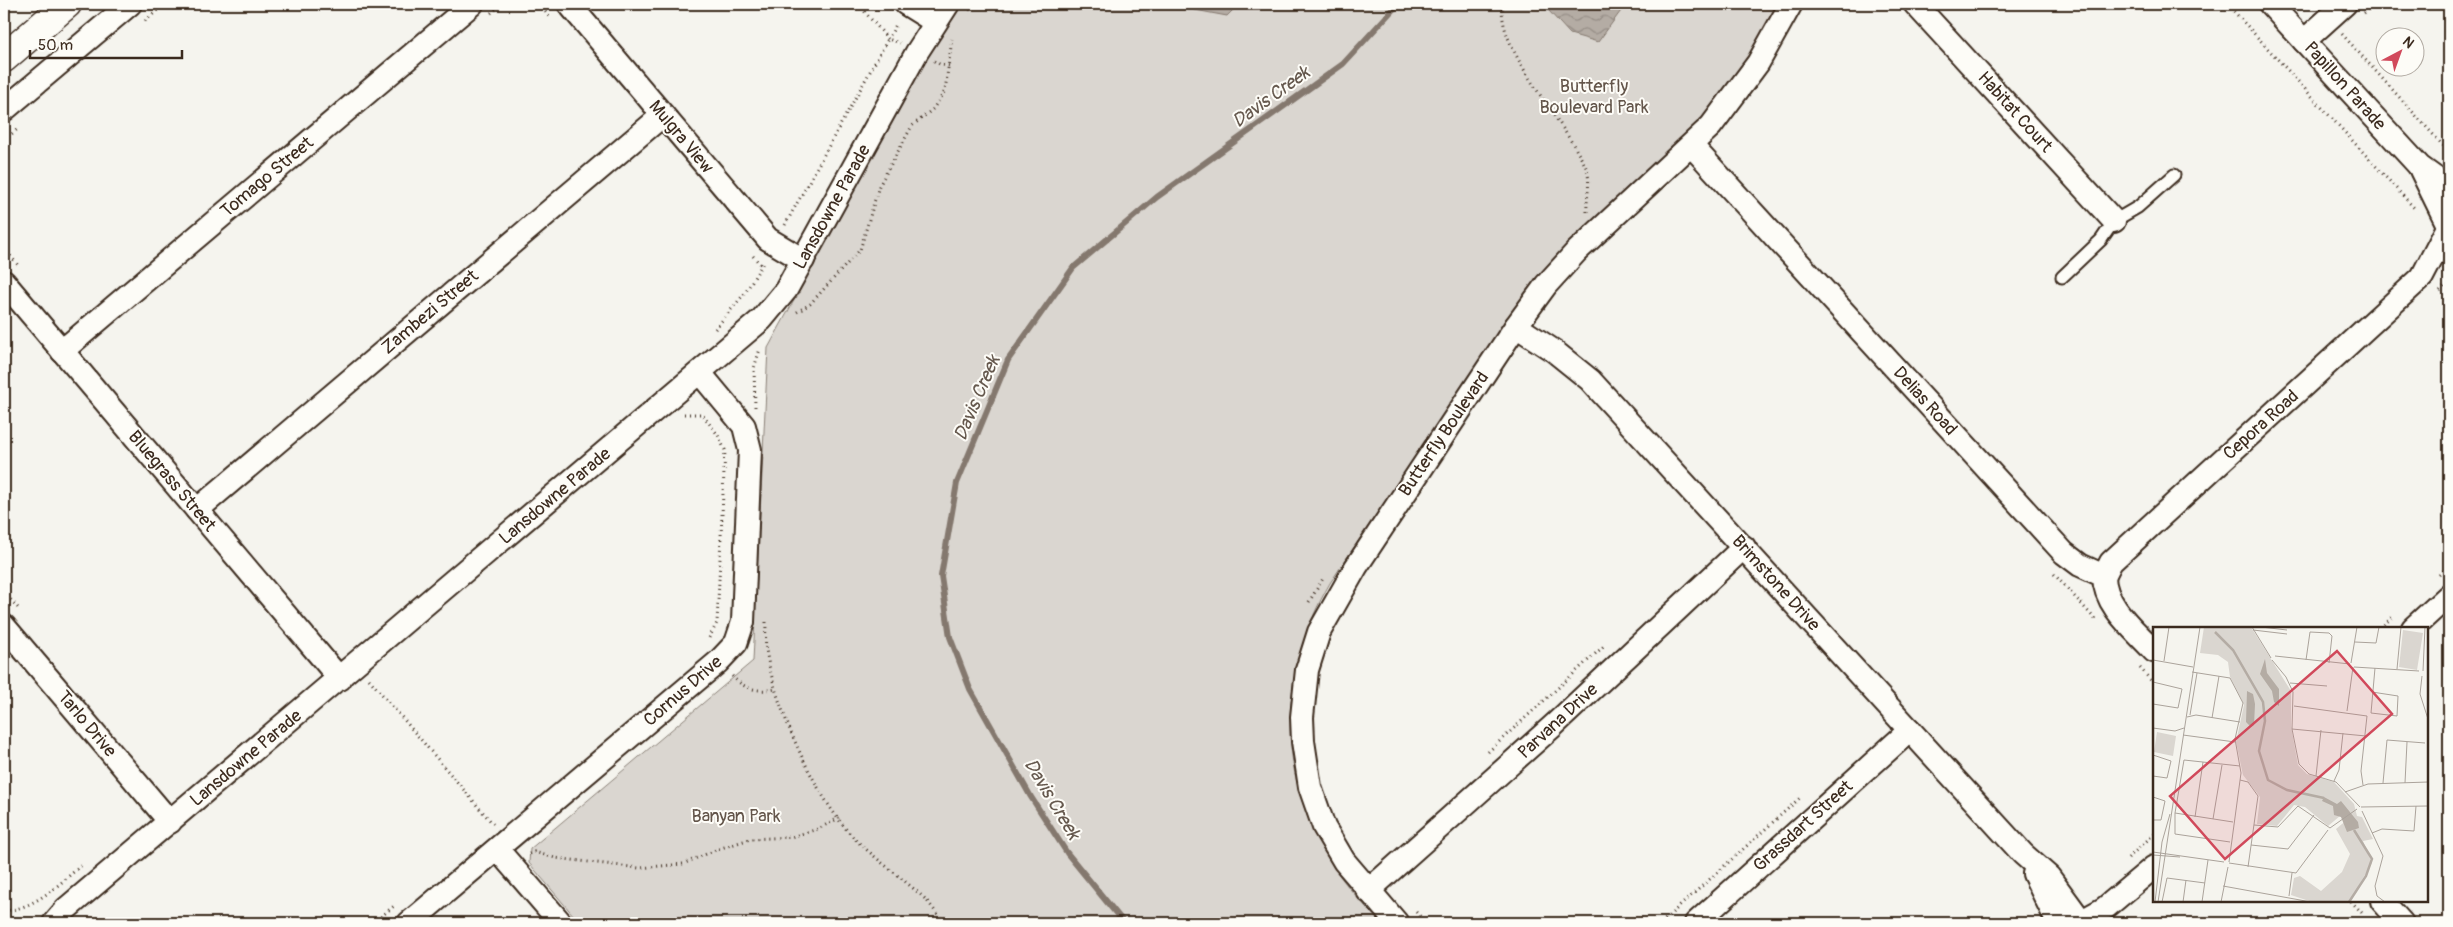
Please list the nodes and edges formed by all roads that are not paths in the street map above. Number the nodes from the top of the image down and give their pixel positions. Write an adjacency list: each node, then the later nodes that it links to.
1 (68, 4): 12 (street)
2 (130, 4): 13 (street)
3 (472, 4): 27 (street, Tomago Street)
4 (569, 4): 14 (street, Mulgra View)
5 (1791, 4): 15 (street, Butterfly Boulevard)
6 (1915, 4): 19 (street, Habitat Court)
7 (2270, 4): 11 (street, Papillon Parade)
8 (2345, 4): 11 (street)
9 (907, 5): 10 (street)
10 (951, 17): 21 (street, Lansdowne Parade)
11 (2304, 41): 16 (street, Papillon Parade)
12 (4, 58)
13 (4, 110)
14 (663, 115): 21 (street, Mulgra View); 29 (street, Zambezi Street)
15 (1692, 146): 26 (street, Butterfly Boulevard); 31 (street, Delias Road)
16 (2420, 168): 18 (street, Papillon Parade); 20 (street, Papillon Parade)
17 (2174, 174): 19 (lane)
18 (2449, 188)
19 (2114, 221): 23 (lane)
20 (2448, 229): 24 (street, Cepora Road)
21 (803, 260): 28 (street, Lansdowne Parade)
22 (2449, 265): 24 (street, Cepora Road)
23 (2062, 277)
24 (2422, 277): 31 (street, Cepora Road)
25 (4, 282): 27 (street, Bluegrass Street)
26 (1516, 326): 30 (street, Brimstone Drive); 42 (street, Butterfly Boulevard)
27 (62, 351): 29 (street, Bluegrass Street)
28 (700, 373): 36 (street, Lansdowne Parade); 39 (street, Cornus Drive)
29 (197, 510): 36 (street, Bluegrass Street)
30 (1744, 548): 37 (street, Brimstone Drive); 42 (street, Parvana Drive)
31 (2104, 576): 35 (street)
32 (2449, 596): 34 (street)
33 (4, 626): 38 (street, Tarlo Drive)
34 (2414, 627)
35 (2153, 650)
36 (348, 672): 38 (street, Lansdowne Parade)
37 (1910, 730): 40 (street, Brimstone Drive); 50 (street, Grassdart Street)
38 (170, 822): 44 (street, Lansdowne Parade)
39 (497, 849): 48 (street, Cornus Drive); 49 (street)
40 (2024, 854): 46 (street, Brimstone Drive); 51 (street, Brimstone Drive)
41 (2153, 868): 46 (street)
42 (1368, 891): 45 (street, Butterfly Boulevard)
43 (2383, 902): 52 (street)
44 (60, 916): 47 (street, Lansdowne Parade)
45 (1405, 916)
46 (2080, 922)
47 (39, 923)
48 (409, 923)
49 (561, 923)
50 (1696, 923)
51 (2058, 923)
52 (2402, 923)

